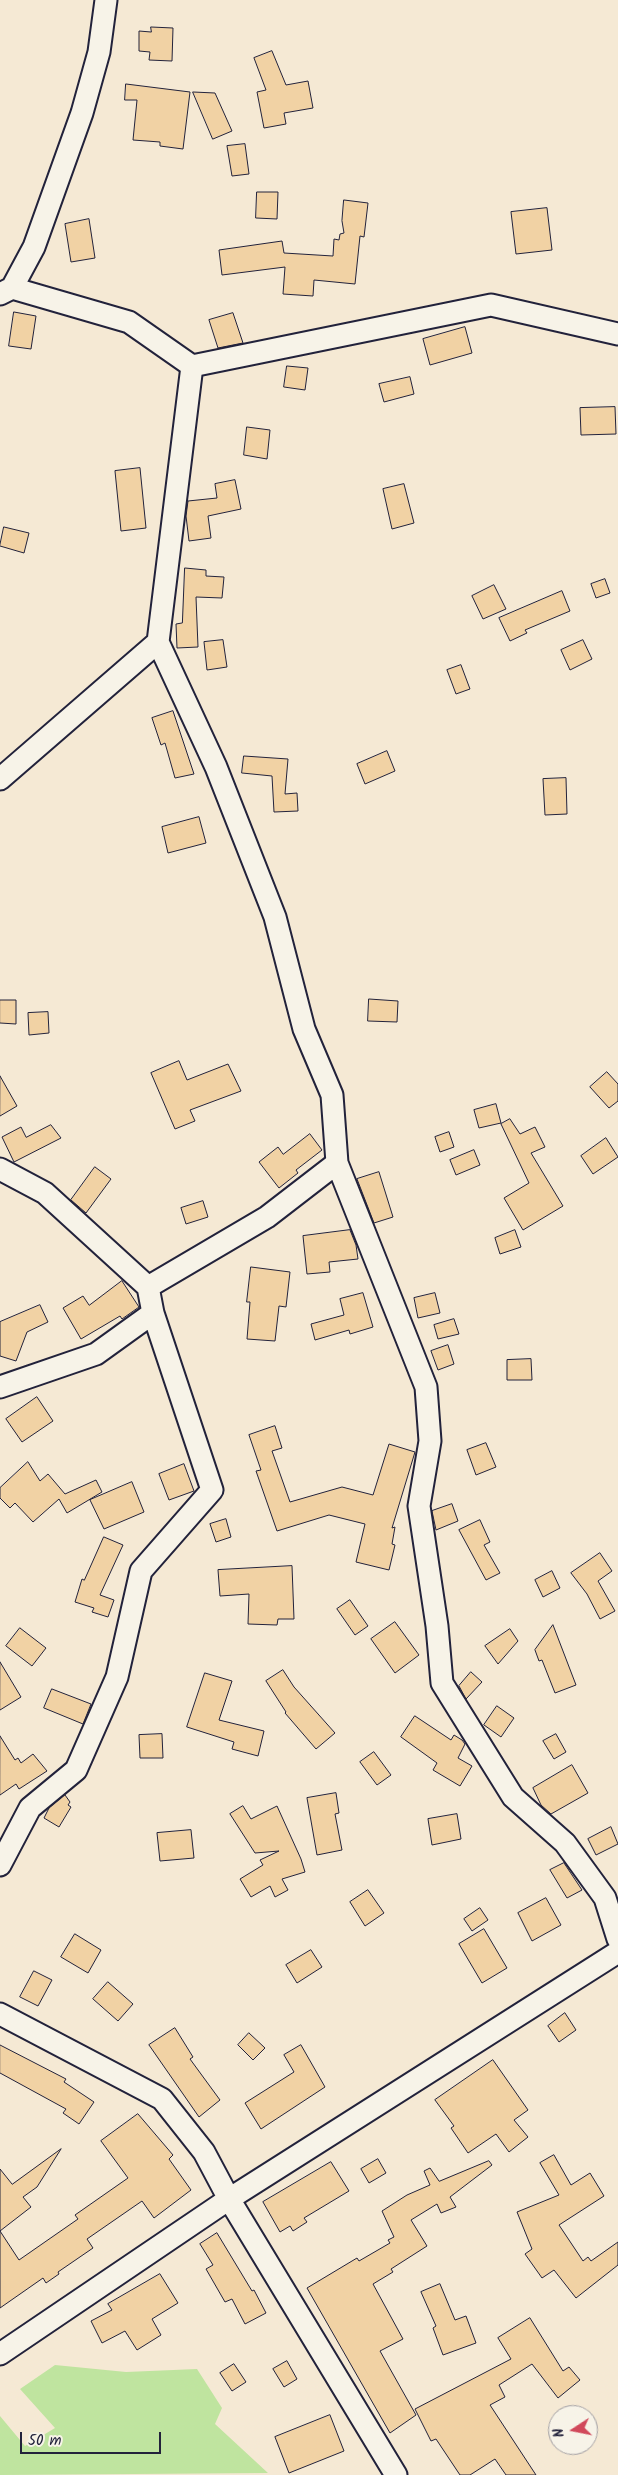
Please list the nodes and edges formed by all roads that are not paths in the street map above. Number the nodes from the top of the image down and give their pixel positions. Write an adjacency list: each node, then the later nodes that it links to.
1 (106, 0): 2 (street)
2 (6, 291): 4 (street)
3 (618, 334): 4 (street)
4 (192, 366): 5 (street)
5 (158, 642): 6 (street); 7 (street)
6 (0, 779)
7 (337, 1163): 9 (street); 13 (street)
8 (0, 1169): 9 (street)
9 (148, 1287): 10 (street)
10 (153, 1313): 11 (street); 12 (street)
11 (0, 1386)
12 (0, 1865)
13 (618, 1939)
14 (618, 1952): 16 (street)
15 (0, 2014): 16 (street)
16 (230, 2199): 17 (street); 18 (street)
17 (0, 2354)
18 (396, 2475)

